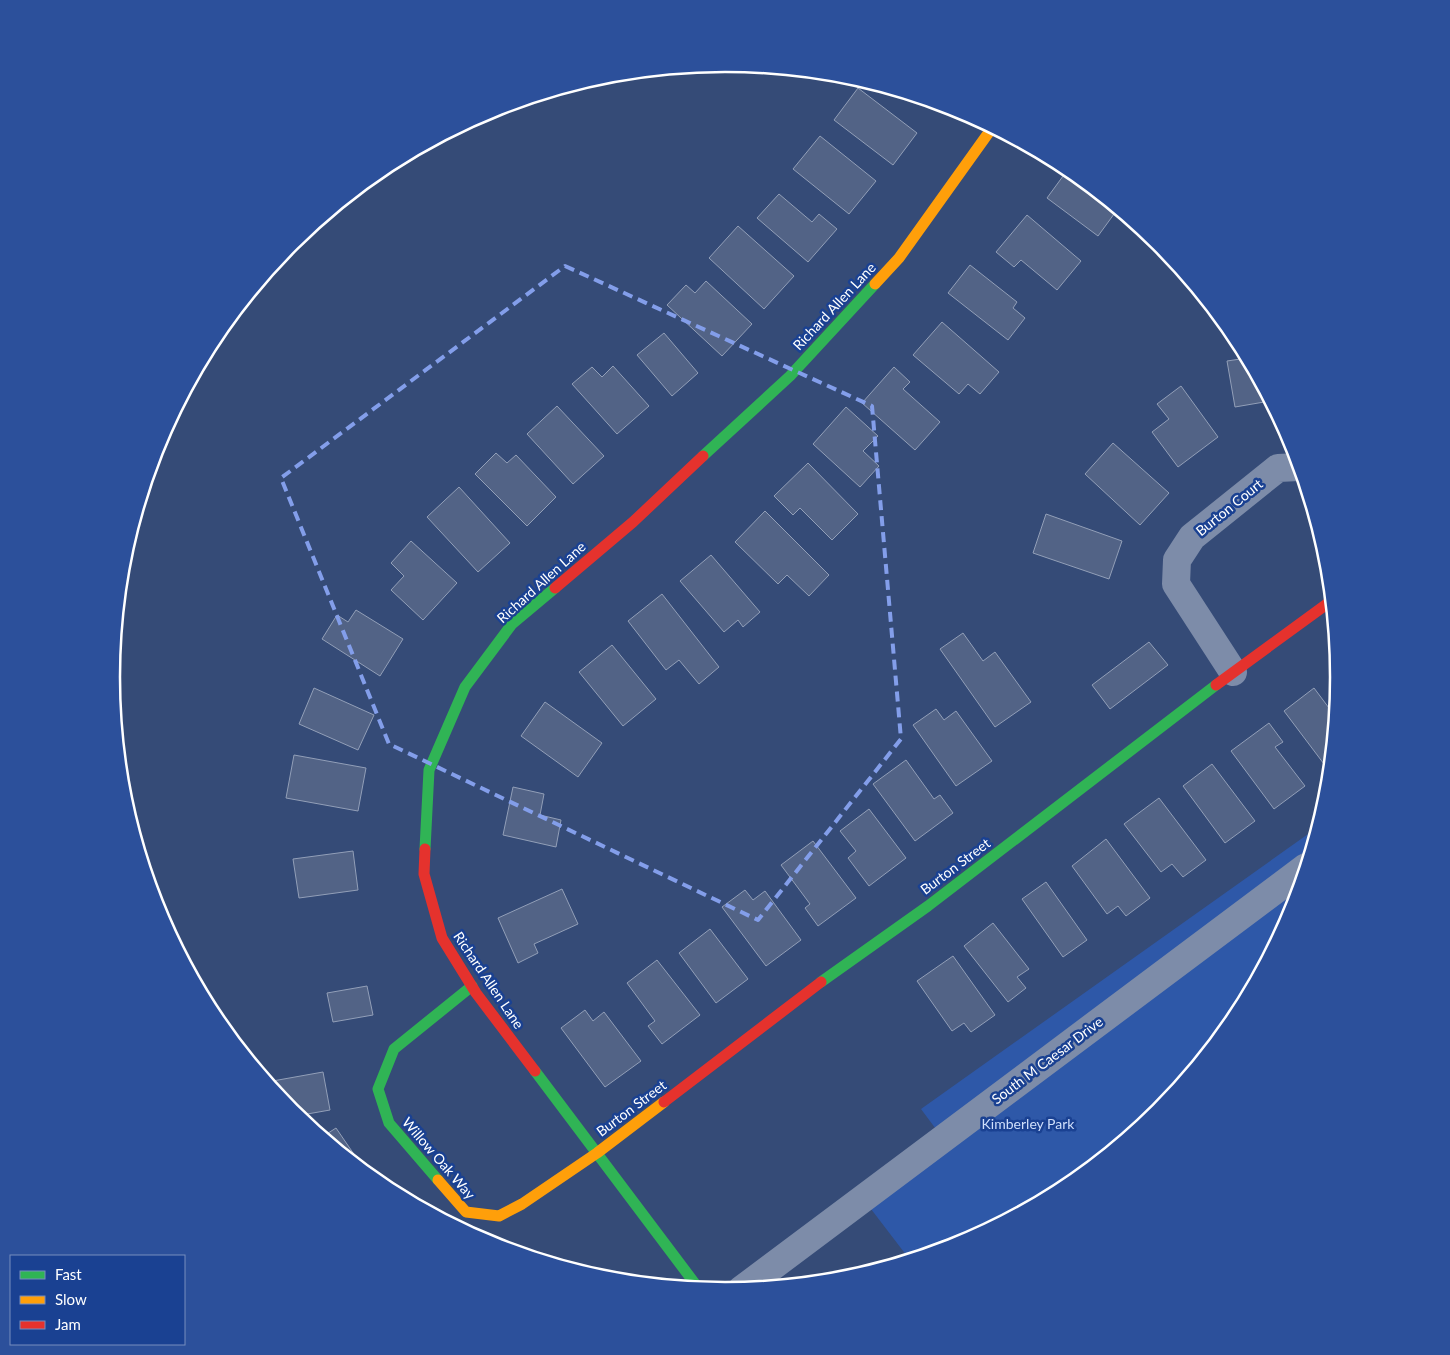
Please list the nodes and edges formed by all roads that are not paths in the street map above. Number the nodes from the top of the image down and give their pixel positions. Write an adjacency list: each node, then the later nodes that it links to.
1 (988, 133): 6 (street, Richard Allen Lane)
2 (1292, 467): 4 (street, Burton Court)
3 (1326, 605): 4 (street, Burton Street)
4 (1233, 672): 7 (street, Burton Street)
5 (1297, 873): 9 (street, South M Caesar Drive)
6 (472, 986): 7 (street, Richard Allen Lane); 7 (street, Willow Oak Way)
7 (597, 1153): 8 (street, Richard Allen Lane)
8 (693, 1281)
9 (753, 1281)

